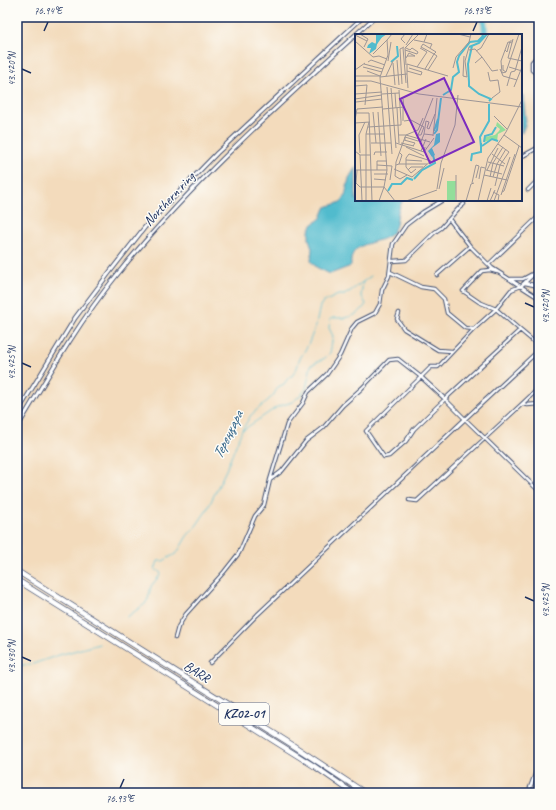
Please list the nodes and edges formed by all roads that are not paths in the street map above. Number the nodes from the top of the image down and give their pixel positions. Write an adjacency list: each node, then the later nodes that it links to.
1 (364, 17): 44 (street, Northern ring)
2 (375, 17): 5 (street, Northern ring)
3 (536, 17): 4 (street)
4 (539, 20)
5 (356, 34)
6 (355, 35): 46 (street, Northern ring)
7 (539, 54): 8 (street)
8 (539, 76)
9 (539, 147): 10 (street)
10 (522, 156)
11 (539, 179): 12 (street)
12 (528, 190)
13 (441, 201): 20 (street)
14 (464, 204): 16 (street)
15 (539, 216): 17 (street)
16 (449, 219): 19 (street); 20 (street)
17 (535, 220): 18 (street); 21 (street)
18 (539, 224)
19 (470, 246): 21 (street); 26 (street)
20 (391, 260): 23 (street)
21 (489, 264): 25 (street)
22 (539, 269): 24 (street)
23 (390, 272): 34 (street); 48 (street)
24 (538, 272): 27 (street); 28 (street)
25 (501, 273): 27 (street); 32 (street)
26 (437, 275)
27 (510, 279): 29 (street)
28 (524, 283): 29 (street); 30 (street)
29 (521, 286): 31 (street); 32 (street)
30 (539, 288)
31 (539, 298)
32 (496, 309): 34 (street); 35 (street)
33 (399, 313): 38 (street)
34 (474, 329): 38 (street)
35 (520, 330): 36 (street); 41 (street)
36 (539, 346)
37 (539, 350): 45 (street)
38 (453, 351): 39 (street)
39 (421, 377): 41 (street); 41 (street); 48 (street)
40 (539, 388): 42 (street)
41 (445, 399): 45 (street)
42 (522, 404): 43 (street); 47 (street)
43 (539, 404)
44 (17, 413)
45 (465, 419): 47 (street); 54 (street)
46 (17, 428)
47 (485, 438): 49 (street); 50 (street)
48 (270, 480): 53 (street)
49 (539, 491)
50 (409, 500)
51 (17, 572): 57 (highway, BARR / KZ02-01)
52 (17, 580): 56 (highway, BARR / KZ02-01)
53 (174, 638)
54 (210, 663)
55 (539, 764): 58 (street)
56 (353, 793)
57 (365, 793)
58 (528, 793)

